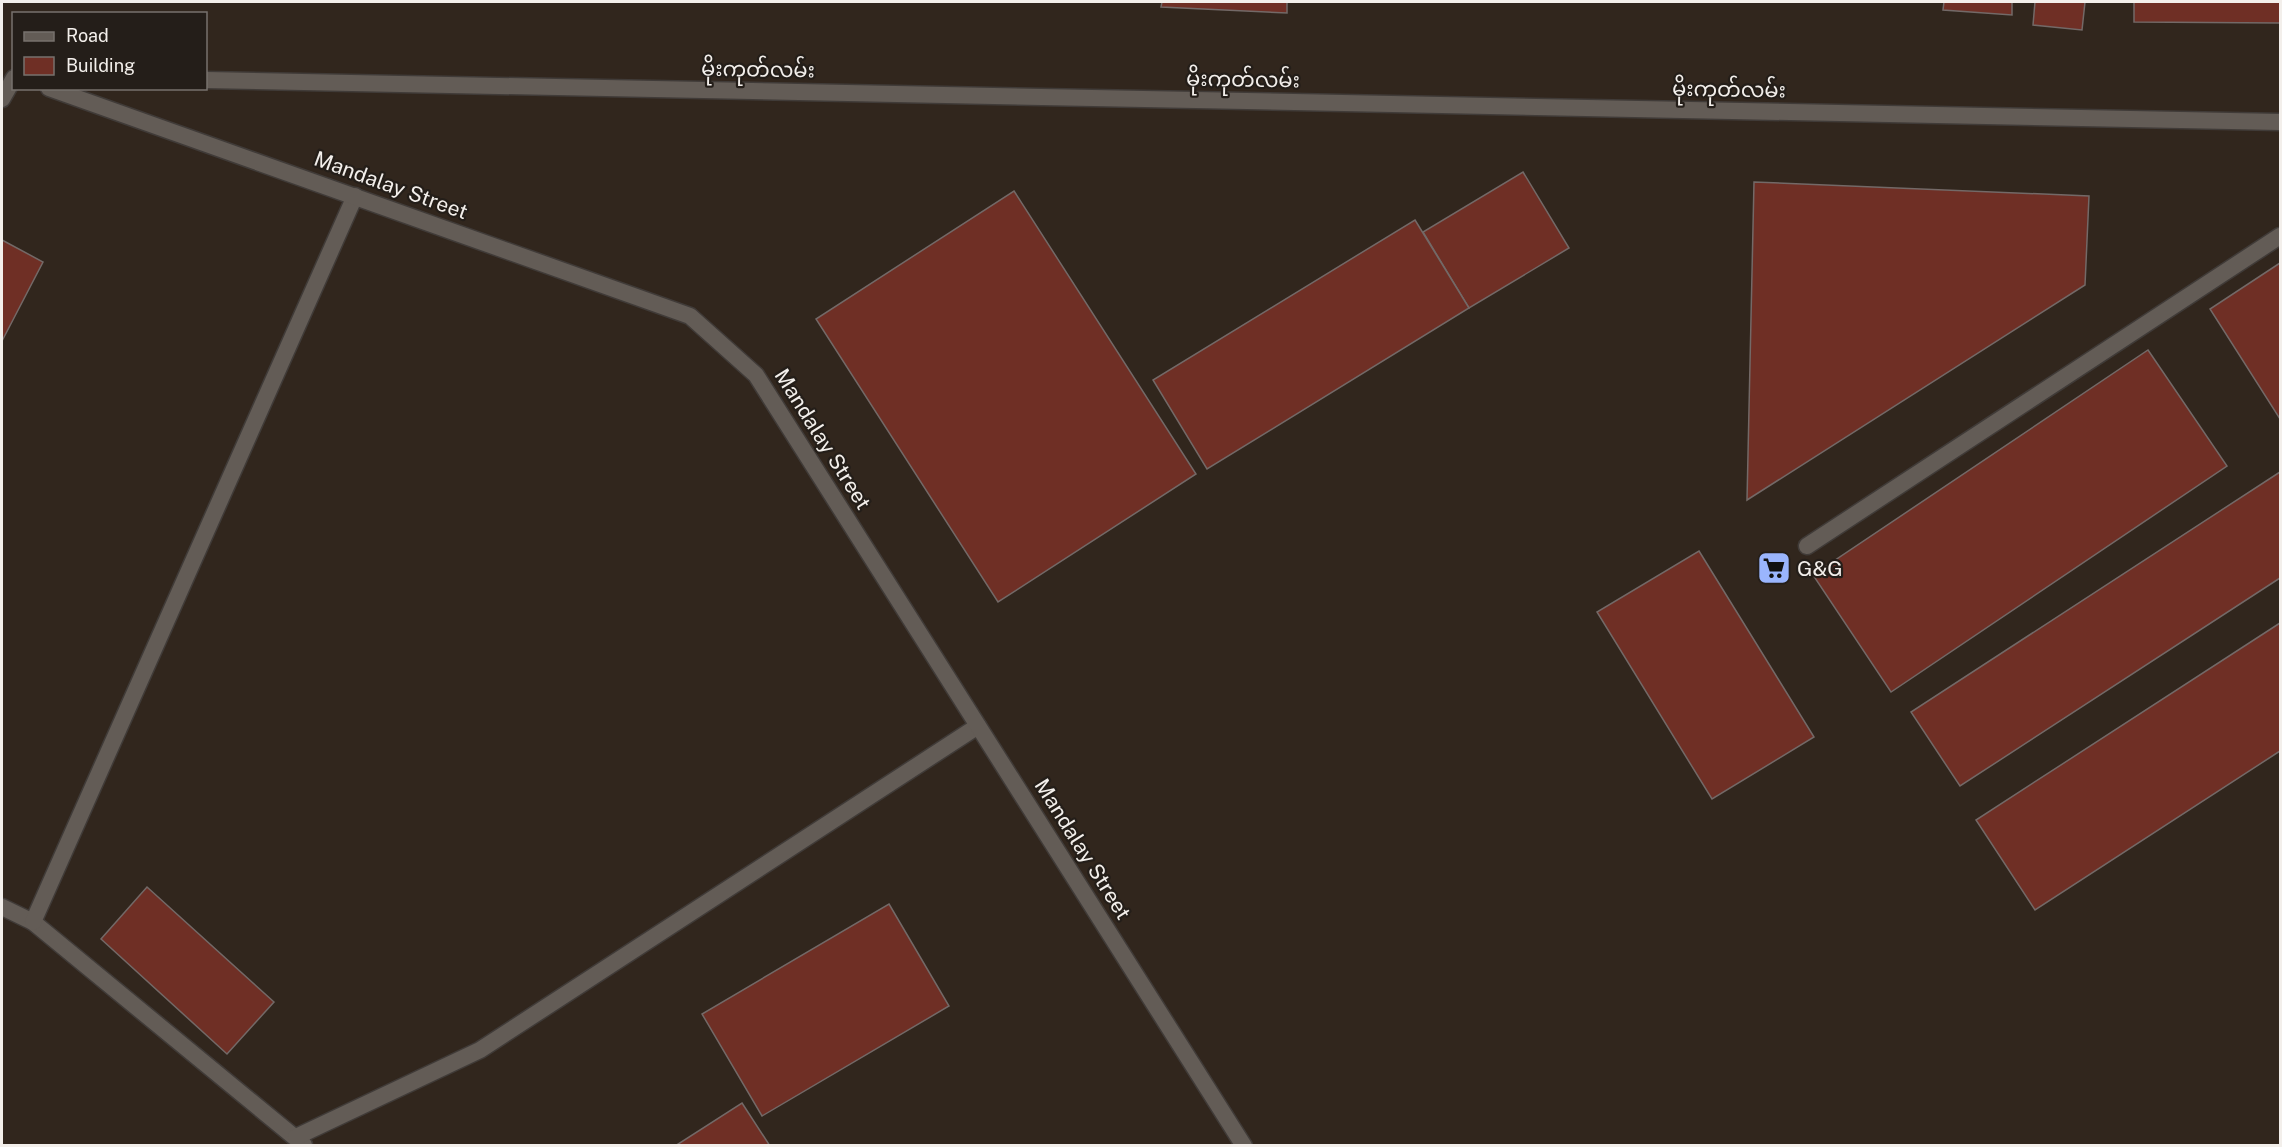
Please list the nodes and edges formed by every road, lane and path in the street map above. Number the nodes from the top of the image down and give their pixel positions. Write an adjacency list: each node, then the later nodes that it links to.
1 (207, 80): 5 (street, မိုးကုတ်လမ်း)
2 (12, 81): 4 (street)
3 (55, 90): 6 (street, Mandalay Street)
4 (2, 99)
5 (2280, 122)
6 (355, 196): 9 (street, Mandalay Street); 11 (street)
7 (2280, 236): 8 (street)
8 (1807, 546)
9 (978, 726): 12 (street); 13 (street, Mandalay Street)
10 (2, 907): 11 (street)
11 (33, 922): 12 (street)
12 (300, 1142)
13 (1244, 1146)

